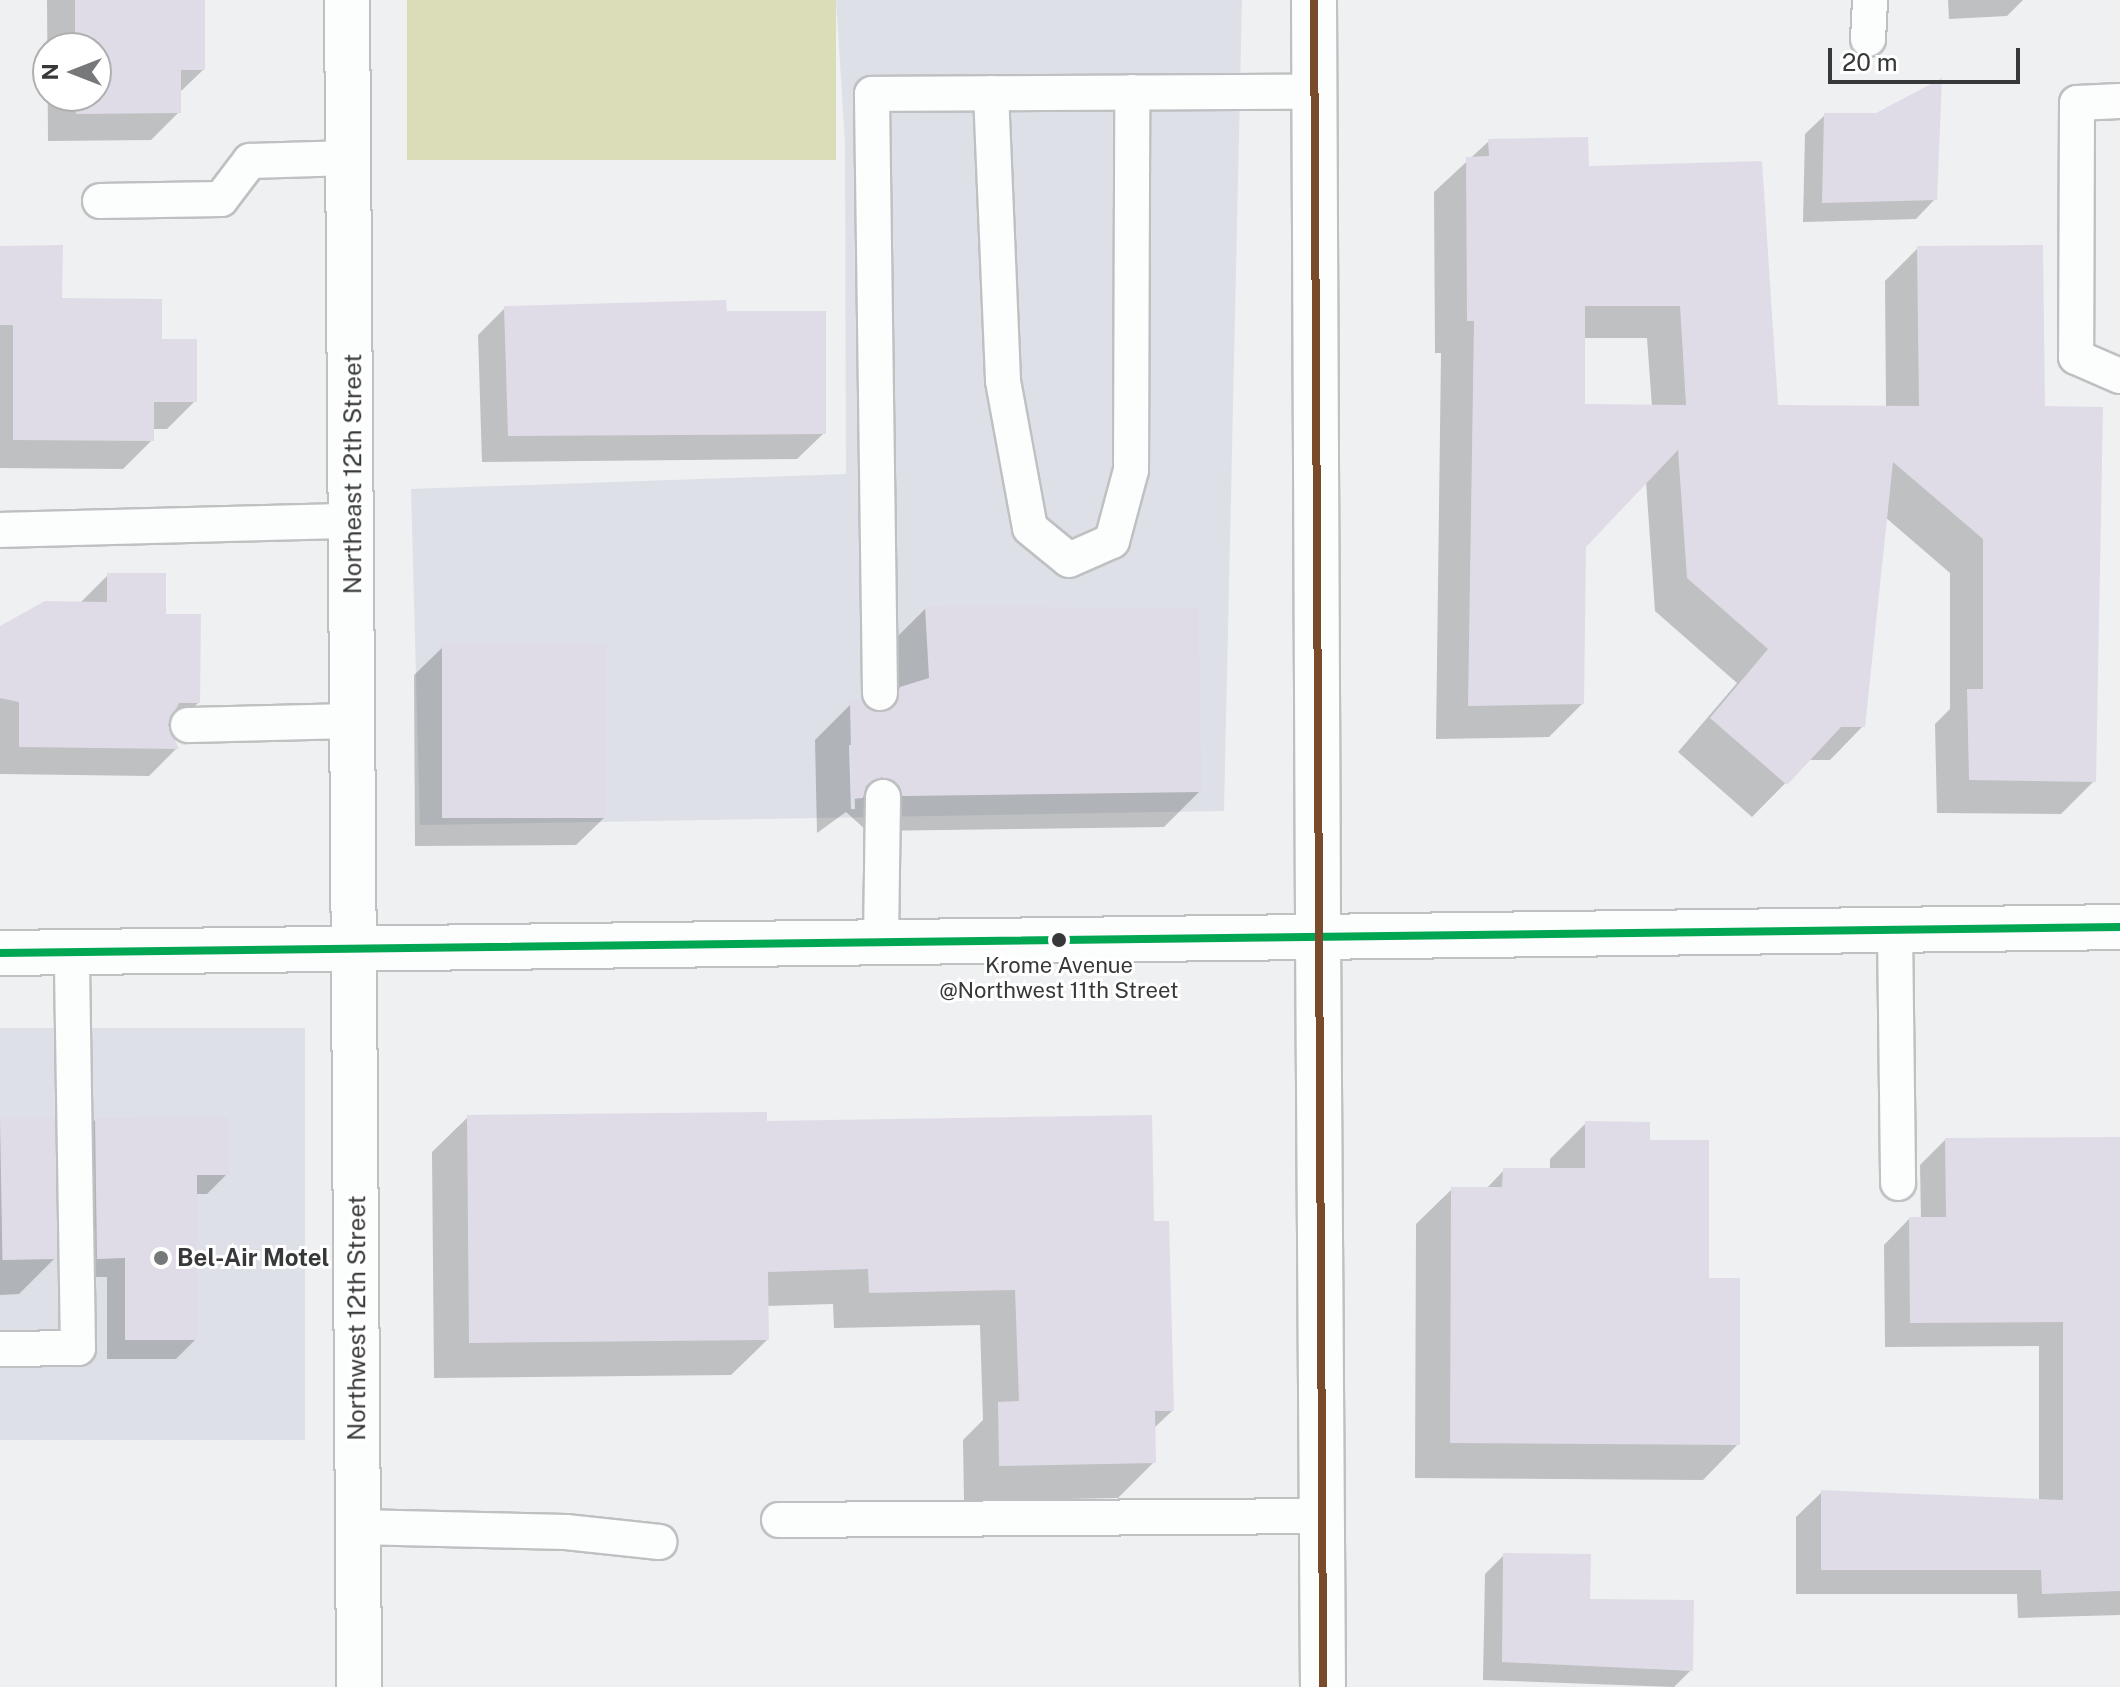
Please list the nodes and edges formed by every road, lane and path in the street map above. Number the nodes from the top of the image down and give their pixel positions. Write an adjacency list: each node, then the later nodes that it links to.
1 (347, 0): 9 (main road, Northeast 12th Street)
2 (1314, 0): 6 (main road)
3 (1870, 0): 4 (lane)
4 (1868, 39)
5 (1132, 92): 6 (lane); 7 (lane); 7 (lane)
6 (1315, 92): 20 (main road)
7 (991, 93): 14 (lane)
8 (2120, 101): 11 (lane)
9 (350, 158): 10 (lane); 12 (main road, Northeast 12th Street)
10 (100, 201)
11 (2120, 376)
12 (354, 521): 13 (lane); 15 (main road, Northeast 12th Street)
13 (0, 530)
14 (880, 693)
15 (353, 721): 16 (lane); 22 (main road, Northeast 12th Street)
16 (188, 725)
17 (883, 797): 21 (lane)
18 (2120, 927): 19 (main road)
19 (1895, 929): 20 (main road); 25 (lane)
20 (1318, 934): 21 (main road); 27 (main road)
21 (881, 941): 22 (main road)
22 (355, 948): 23 (main road); 29 (main road, Northwest 12th Street)
23 (72, 952): 24 (main road); 26 (lane)
24 (0, 953)
25 (1898, 1183)
26 (0, 1349)
27 (1322, 1516): 28 (lane); 32 (main road)
28 (779, 1520)
29 (357, 1527): 30 (lane); 31 (main road, Northwest 12th Street)
30 (659, 1542)
31 (359, 1687)
32 (1323, 1687)

